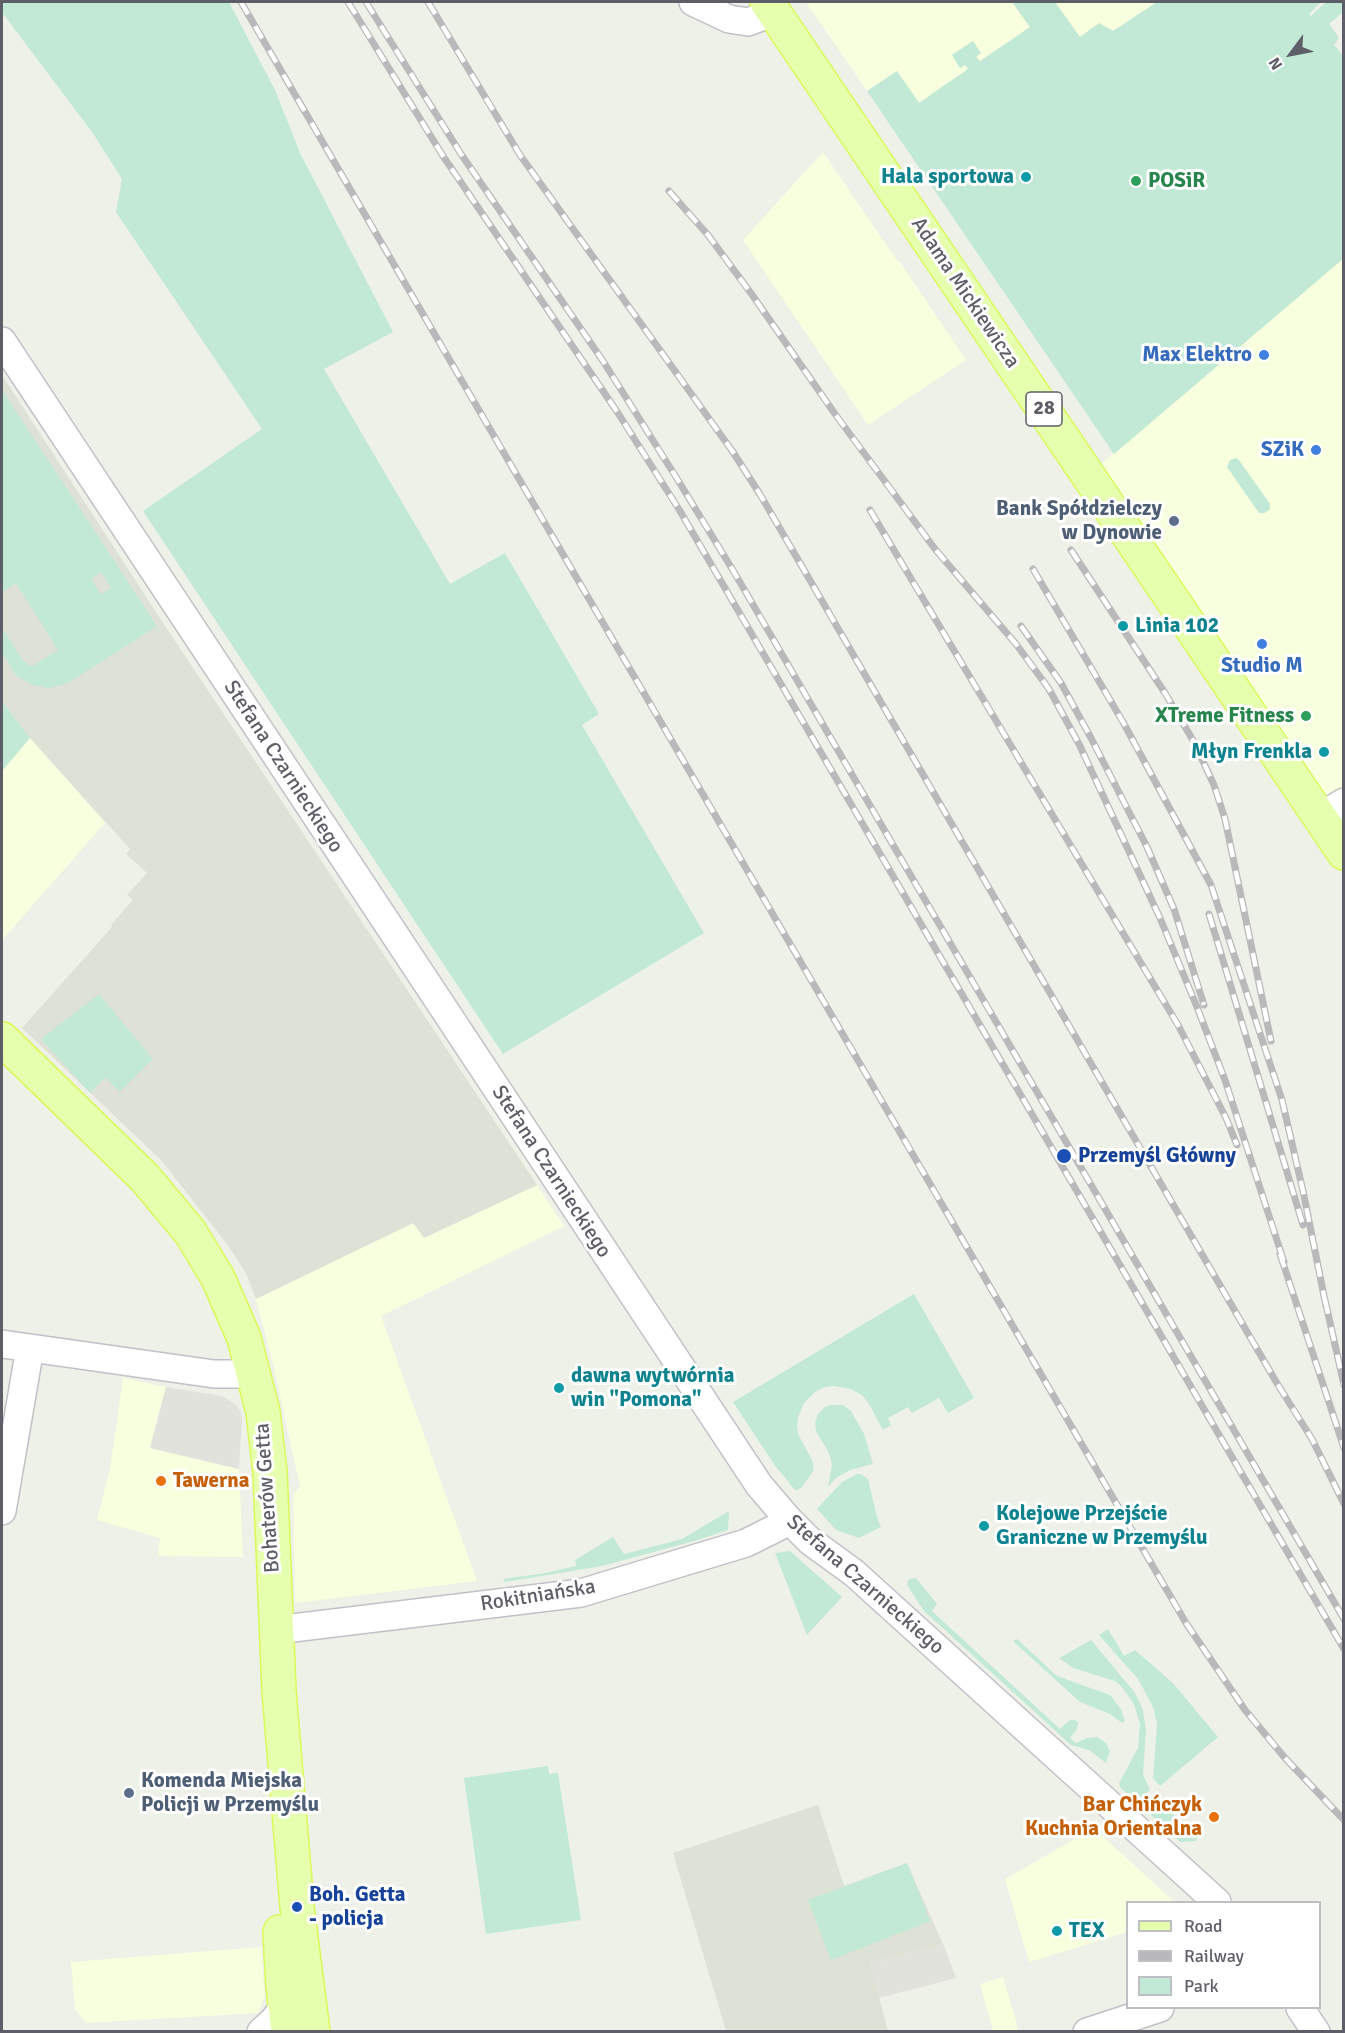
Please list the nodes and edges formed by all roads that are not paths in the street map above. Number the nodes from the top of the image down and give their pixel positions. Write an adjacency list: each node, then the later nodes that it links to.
1 (693, 2): 2 (street)
2 (770, 7): 4 (main road, Adama Mickiewicza / 28)
3 (2, 341): 11 (street, Stefana Czarnieckiego)
4 (1331, 809): 5 (main road, Adama Mickiewicza / 28)
5 (1344, 853)
6 (2, 1039): 9 (main road, Bohaterów Getta)
7 (2, 1344): 8 (street)
8 (30, 1348): 9 (street); 10 (street)
9 (255, 1374): 12 (main road, Bohaterów Getta)
10 (2, 1511)
11 (788, 1519): 12 (street, Rokitniańska); 14 (street, Stefana Czarnieckiego)
12 (276, 1630): 13 (main road, Bohaterów Getta)
13 (279, 1690): 17 (main road, Bohaterów Getta); 19 (main road, Bohaterów Getta)
14 (1216, 1901)
15 (1154, 2009): 20 (street)
16 (1301, 2009): 21 (street)
17 (286, 2016): 18 (street)
18 (261, 2031)
19 (313, 2031)
20 (1087, 2031)
21 (1316, 2031)

